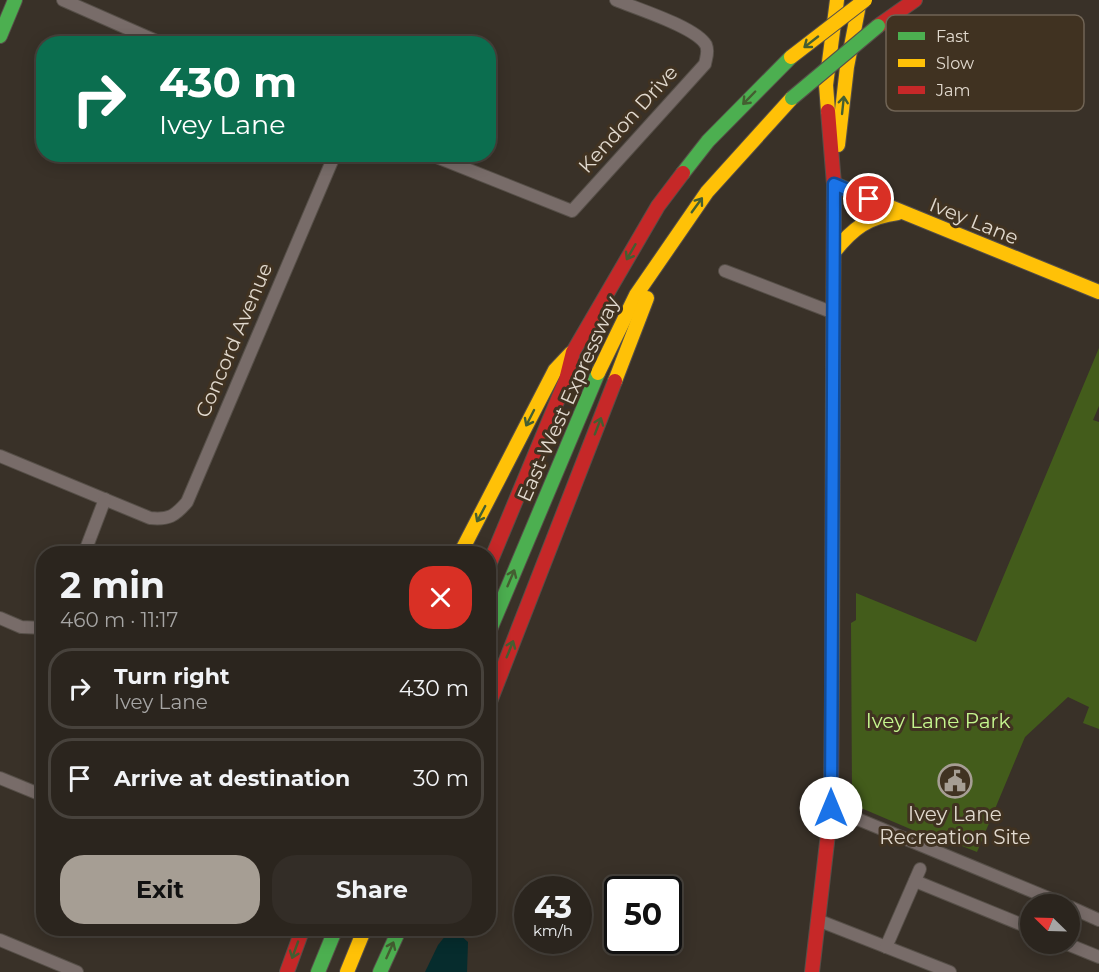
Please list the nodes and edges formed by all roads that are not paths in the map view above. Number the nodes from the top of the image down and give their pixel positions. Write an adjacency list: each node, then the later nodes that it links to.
1 (15, 0): 10 (main road)
2 (63, 0): 11 (street)
3 (616, 0): 13 (street, Kendon Drive)
4 (837, 0): 14 (main road)
5 (860, 0): 14 (main road, one-way to 5)
6 (865, 0): 21 (main road, East-West Expressway, one-way to 21, bridge)
7 (915, 0): 8 (main road, East-West Expressway, one-way to 7, bridge)
8 (894, 15)
9 (886, 20): 17 (main road, East-West Expressway, one-way to 9, bridge)
10 (0, 36)
11 (145, 36)
12 (332, 162): 23 (street, Concord Avenue)
13 (449, 162)
14 (834, 184): 15 (main road, Ivey Lane); 16 (main road)
15 (901, 212): 16 (main road); 19 (main road, Ivey Lane)
16 (834, 252): 20 (main road)
17 (653, 271): 27 (main road, East-West Expressway, one-way to 17); 30 (main road, one-way to 17)
18 (725, 272): 20 (street)
19 (1099, 292)
20 (834, 313): 33 (main road)
21 (573, 352): 25 (main road, one-way to 25); 26 (main road, East-West Expressway)
22 (0, 456): 23 (street)
23 (105, 499): 24 (street)
24 (87, 546)
25 (464, 546)
26 (496, 548)
27 (496, 615)
28 (0, 618): 29 (street)
29 (36, 628)
30 (496, 686)
31 (0, 778): 32 (street)
32 (36, 792)
33 (831, 808): 36 (street); 39 (main road)
34 (920, 868): 35 (street)
35 (915, 881): 40 (street); 46 (street)
36 (1039, 894)
37 (1080, 911): 38 (street)
38 (1099, 920)
39 (820, 921): 46 (street); 54 (main road)
40 (1020, 924)
41 (300, 936): 50 (main road, one-way to 50)
42 (333, 936): 51 (main road)
43 (362, 936): 52 (main road)
44 (396, 936): 53 (main road, one-way to 44)
45 (0, 940): 49 (street)
46 (886, 947): 55 (street)
47 (1080, 949): 48 (street)
48 (1099, 957)
49 (77, 972)
50 (287, 972)
51 (318, 972)
52 (347, 972)
53 (380, 972)
54 (812, 972)
55 (950, 972)

